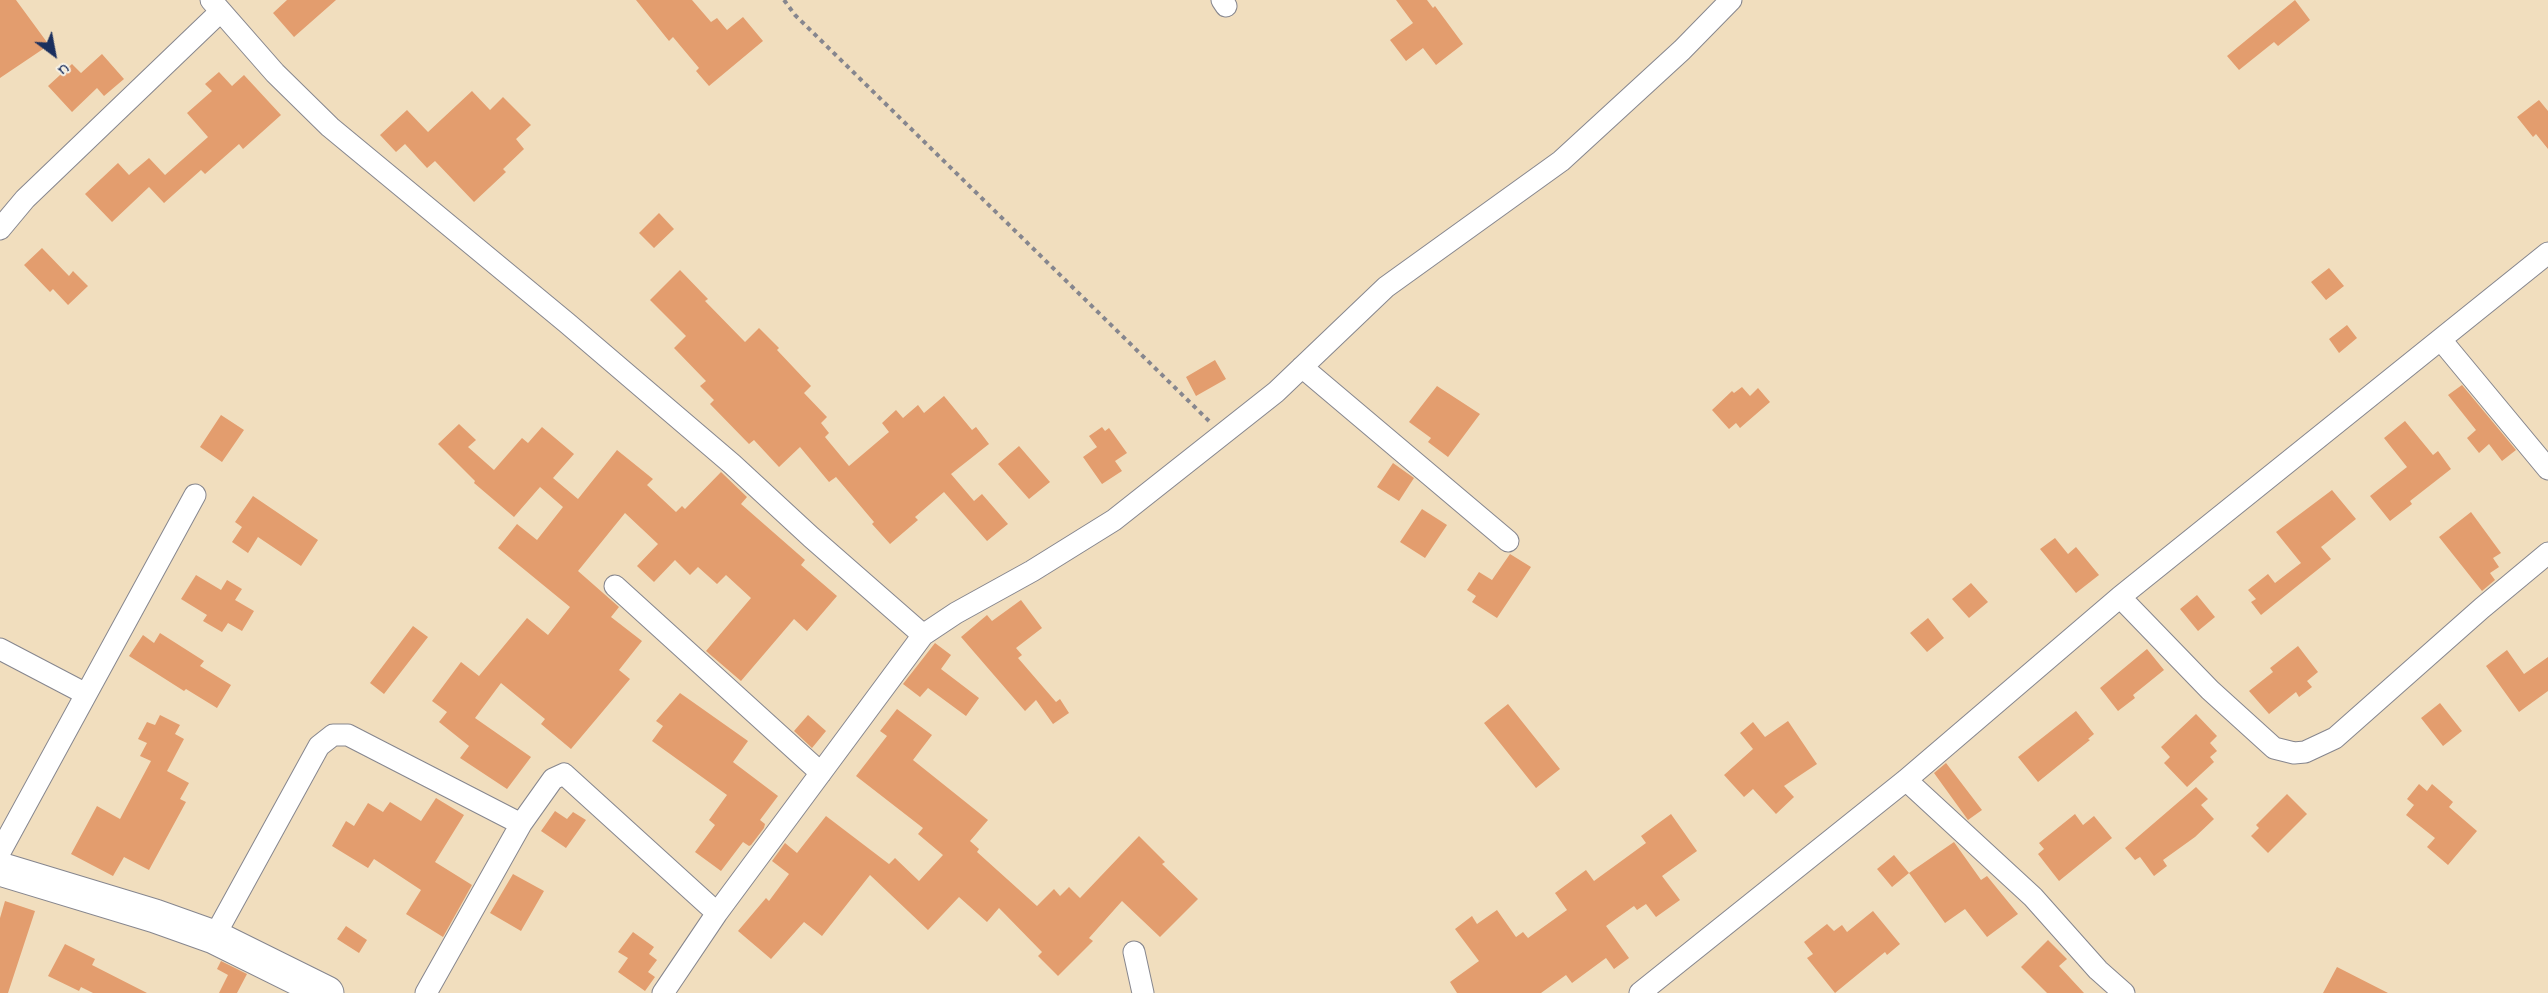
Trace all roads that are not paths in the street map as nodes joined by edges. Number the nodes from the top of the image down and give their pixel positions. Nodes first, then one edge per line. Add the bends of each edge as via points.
1 (1731, 0) edge
2 (215, 6) edge
3 (0, 229) edge
4 (2548, 253) edge
5 (2441, 340) junction
6 (1302, 367) junction
7 (2548, 469) edge
8 (195, 495) dead end
9 (1508, 541) dead end
10 (2548, 553) edge
11 (615, 586) dead end
12 (2120, 597) junction
13 (923, 635) junction
14 (0, 650) edge
15 (86, 694) junction
16 (821, 772) junction
17 (1906, 780) junction
18 (521, 824) junction
19 (0, 852) edge
20 (0, 869) edge
21 (717, 913) junction
22 (214, 938) junction
23 (1134, 952) dead end
24 (327, 993) edge
25 (426, 993) edge
26 (663, 993) edge
27 (1143, 993) edge
28 (1640, 993) edge
29 (2124, 993) edge

1 - 6 street via 1561,161 1386,287
2 - 3 street
2 - 13 street via 330,127 576,330
4 - 5 street
5 - 7 street
5 - 12 street
6 - 9 street
6 - 13 street via 1114,520
8 - 15 street
10 - 12 street via 2335,738 2305,752 2274,748 2210,690
11 - 16 street
12 - 17 street
13 - 16 street
14 - 15 street
15 - 19 street
16 - 21 street
17 - 28 street
17 - 29 street via 2033,897 2098,970
18 - 21 street via 553,779 564,774
18 - 22 street via 348,735 333,735 319,746
18 - 25 street
20 - 22 highway
21 - 26 street
22 - 24 highway
23 - 27 street

